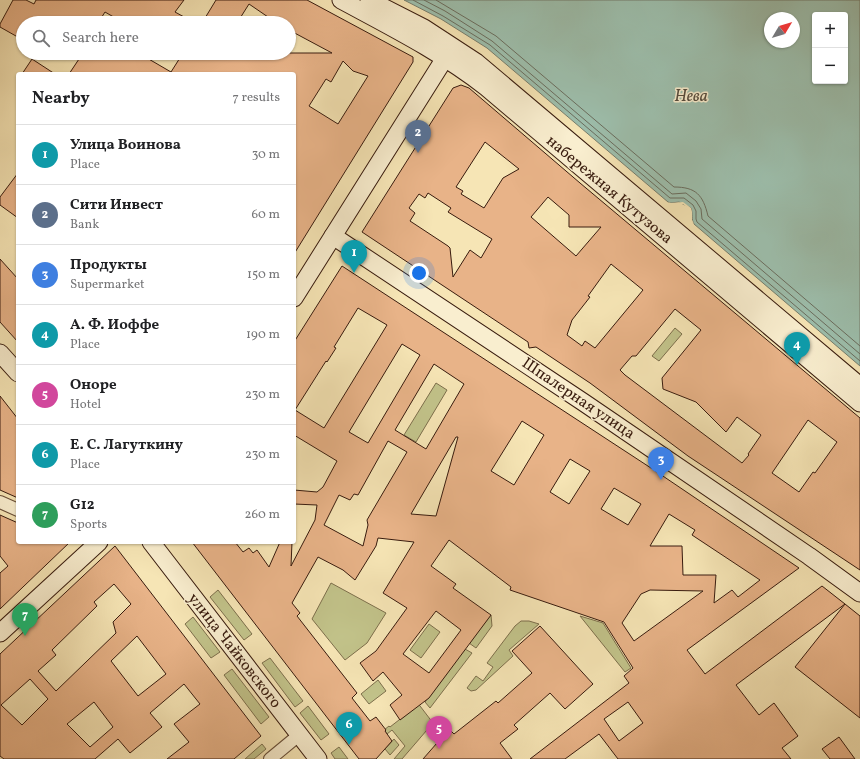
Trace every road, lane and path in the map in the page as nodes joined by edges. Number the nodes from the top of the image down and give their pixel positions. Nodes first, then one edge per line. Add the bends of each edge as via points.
1 (341, 0) edge
2 (370, 0) edge
3 (445, 58) junction
4 (333, 236) junction
5 (296, 295) edge
6 (0, 353) edge
7 (16, 371) edge
8 (860, 386) edge
9 (860, 403) edge
10 (0, 502) edge
11 (16, 509) edge
12 (93, 544) edge
13 (152, 544) edge
14 (860, 593) edge
15 (0, 633) edge
16 (299, 735) junction
17 (270, 759) edge
18 (318, 759) edge

1 - 3 street, набережная Кутузова
2 - 8 street, набережная Кутузова via 424,28 482,66
3 - 4 street
3 - 9 street, набережная Кутузова via 486,86
4 - 5 street
4 - 14 street, Шпалерная улица via 572,394
6 - 7 street
10 - 11 street
12 - 15 street
13 - 16 street, улица Чайковского
16 - 17 street
16 - 18 street, улица Чайковского

